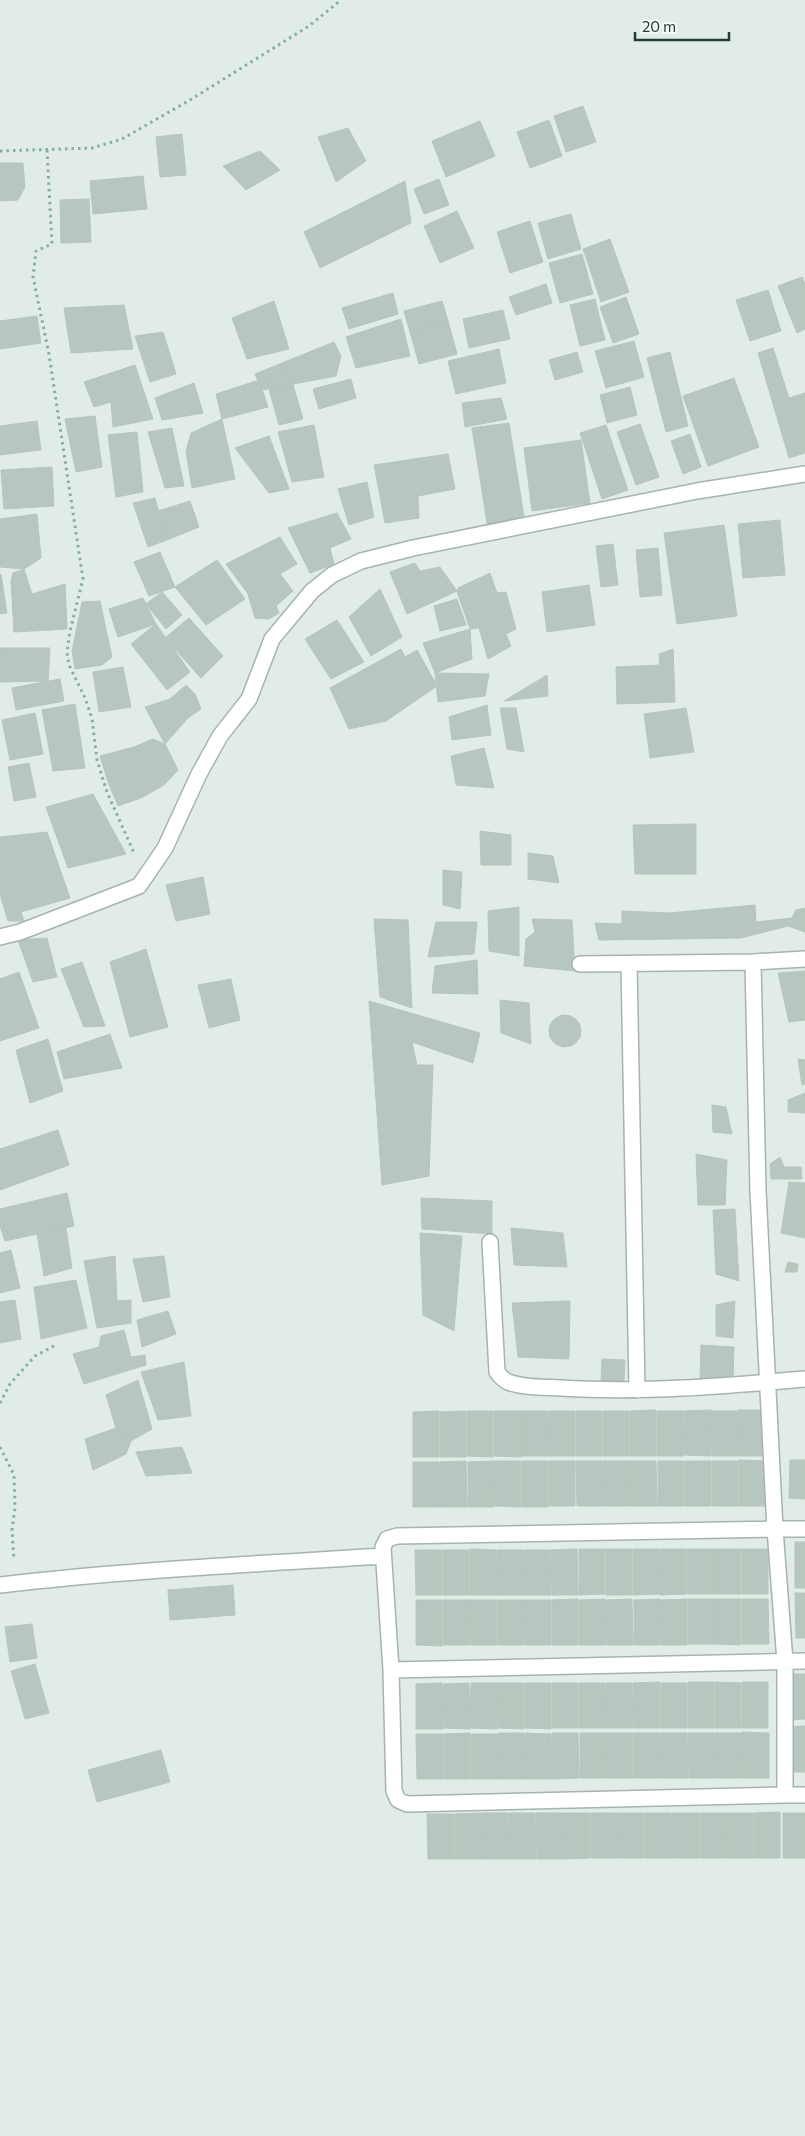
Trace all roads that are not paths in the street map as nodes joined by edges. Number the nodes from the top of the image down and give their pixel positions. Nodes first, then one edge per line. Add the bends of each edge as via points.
1 (805, 474) edge
2 (0, 937) edge
3 (805, 959) edge
4 (754, 962) junction
5 (580, 964) dead end
6 (629, 964) junction
7 (490, 1242) dead end
8 (805, 1379) edge
9 (767, 1382) junction
10 (637, 1390) junction
11 (775, 1529) junction
12 (805, 1529) edge
13 (384, 1556) junction
14 (0, 1585) edge
15 (805, 1661) edge
16 (785, 1662) junction
17 (392, 1670) junction
18 (785, 1795) junction
19 (805, 1795) edge

1 - 2 street via 697,491 413,548 361,561 332,576 312,592 272,640 249,699 220,736 165,848 138,886
3 - 4 street
4 - 6 street
4 - 9 street via 758,1191
5 - 6 street
6 - 10 street
7 - 10 street via 496,1360 501,1378 527,1386
8 - 9 street
9 - 10 street
9 - 11 street
11 - 12 street
11 - 13 street via 397,1536 387,1539 383,1547
11 - 16 street
13 - 14 street via 172,1569
13 - 17 street
15 - 16 street
16 - 17 street
16 - 18 street
17 - 18 street via 394,1792 398,1800 407,1804
18 - 19 street

